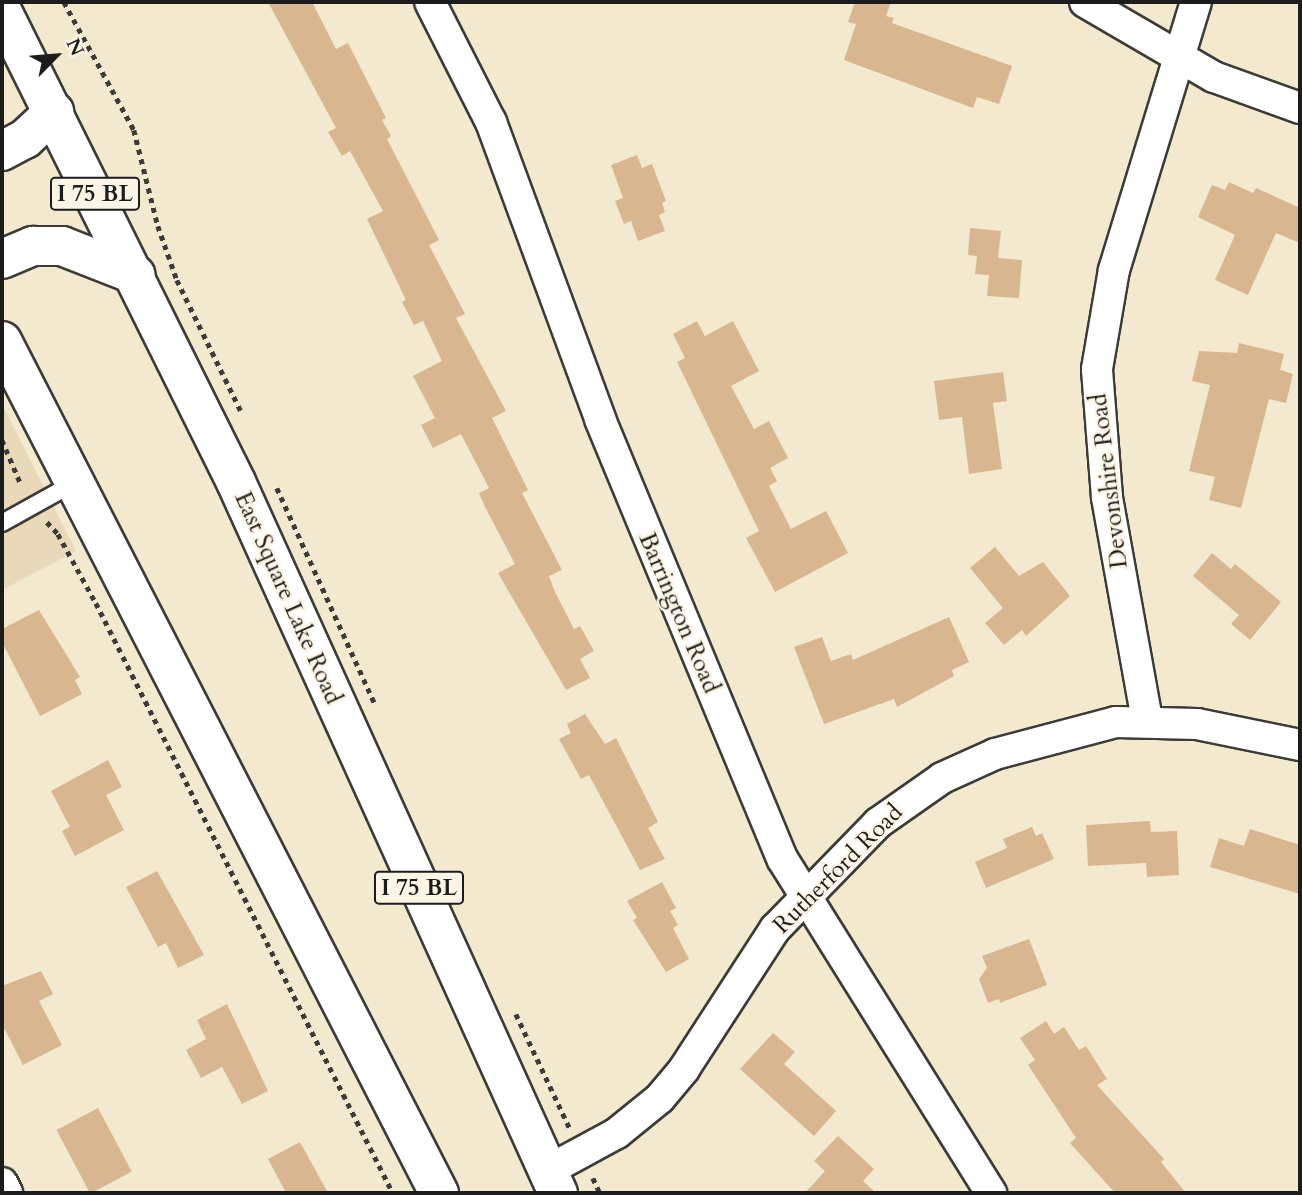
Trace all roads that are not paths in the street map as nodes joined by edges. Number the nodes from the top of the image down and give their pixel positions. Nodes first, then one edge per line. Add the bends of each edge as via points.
1 (430, 2) edge
2 (1085, 2) edge
3 (1196, 2) edge
4 (2, 11) edge
5 (1180, 57) junction
6 (1300, 108) edge
7 (54, 112) junction
8 (2, 151) edge
9 (2, 259) edge
10 (136, 275) junction
11 (2, 341) edge
12 (74, 483) junction
13 (2, 523) edge
14 (1147, 720) junction
15 (1300, 745) edge
16 (805, 897) junction
17 (2, 1182) edge
18 (546, 1186) edge
19 (7, 1193) edge
20 (439, 1193) edge
21 (991, 1193) edge

1 - 16 street, Barrington Road via 491,122 614,454 759,806
2 - 5 street
3 - 5 street, Devonshire Road
4 - 7 highway, East Square Lake Road / I 75 BL
5 - 6 street via 1237,88
5 - 14 street, Devonshire Road via 1114,270 1097,369 1107,497
7 - 8 highway via 25,139
7 - 10 highway, East Square Lake Road / I 75 BL
9 - 10 highway via 33,246 62,246
10 - 18 highway, East Square Lake Road / I 75 BL via 276,569
11 - 12 highway
12 - 13 lane
12 - 20 highway
14 - 15 street, Rutherford Road via 1196,724
14 - 16 street, Rutherford Road via 1086,728 959,768 902,803
16 - 18 street, Rutherford Road via 775,929 684,1069 660,1098
16 - 21 street, Barrington Road
17 - 19 street

